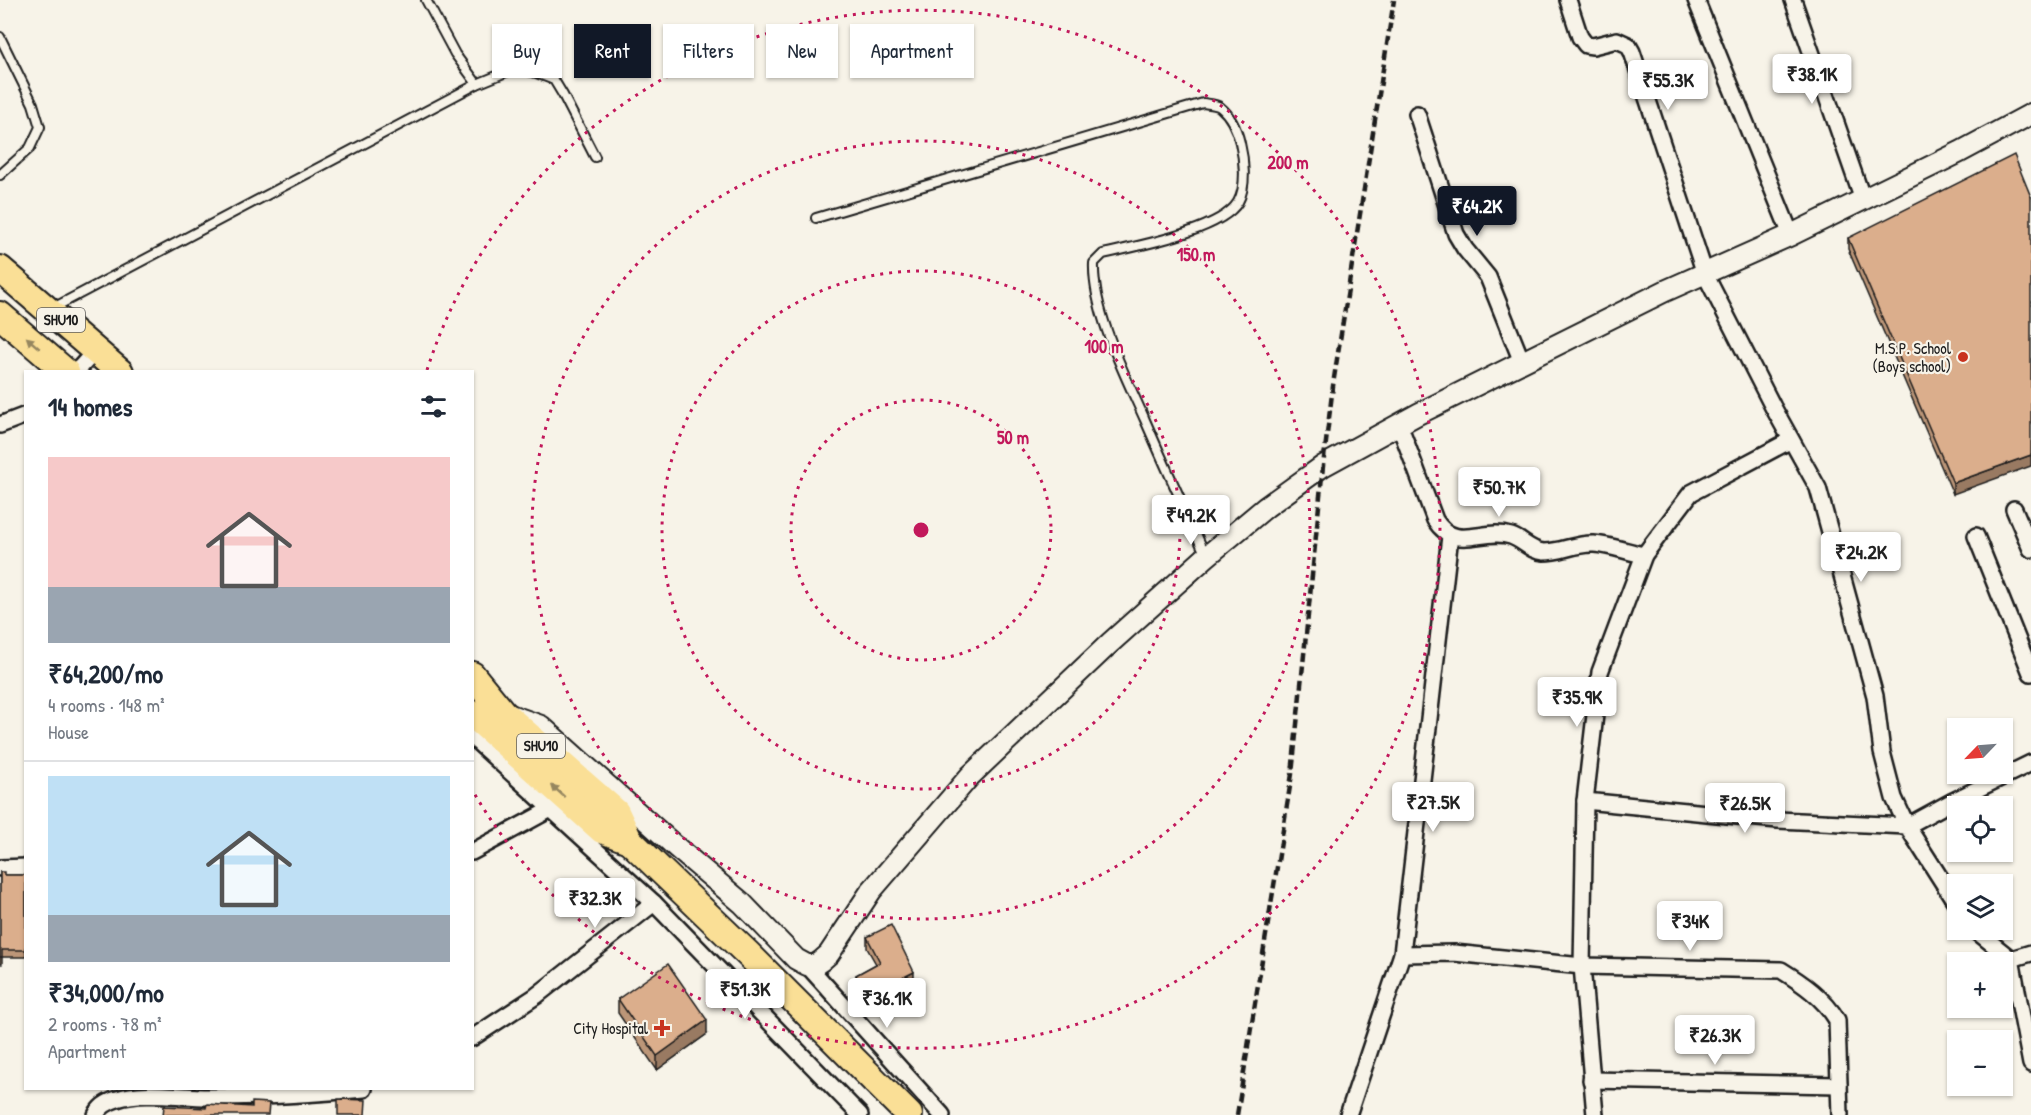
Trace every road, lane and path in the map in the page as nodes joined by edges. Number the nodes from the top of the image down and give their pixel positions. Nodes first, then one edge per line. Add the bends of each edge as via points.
1 (426, 0) edge
2 (1568, 0) edge
3 (1698, 0) edge
4 (1793, 0) edge
5 (0, 37) edge
6 (477, 84) junction
7 (1417, 114) dead end
8 (2031, 114) edge
9 (595, 157) dead end
10 (0, 175) edge
11 (1863, 200) junction
12 (816, 218) dead end
13 (1791, 235) junction
14 (0, 269) edge
15 (1705, 274) junction
16 (49, 310) junction
17 (0, 315) edge
18 (96, 350) junction
19 (1522, 362) junction
20 (64, 370) edge
21 (78, 370) edge
22 (118, 370) edge
23 (24, 416) edge
24 (1399, 424) junction
25 (0, 425) edge
26 (1791, 440) junction
27 (2014, 510) dead end
28 (1450, 536) junction
29 (1976, 536) dead end
30 (2031, 549) edge
31 (1644, 555) junction
32 (1206, 557) junction
33 (2031, 673) edge
34 (474, 677) edge
35 (503, 713) junction
36 (474, 716) edge
37 (474, 739) edge
38 (2031, 763) edge
39 (1585, 801) junction
40 (551, 809) junction
41 (1907, 826) junction
42 (629, 840) junction
43 (474, 851) edge
44 (24, 867) edge
45 (0, 868) edge
46 (1947, 889) edge
47 (654, 903) junction
48 (1988, 940) edge
49 (2003, 952) edge
50 (2031, 953) edge
51 (1402, 954) junction
52 (2013, 958) edge
53 (807, 965) junction
54 (1582, 966) junction
55 (2013, 969) edge
56 (474, 1037) edge
57 (2031, 1062) edge
58 (1591, 1080) junction
59 (1839, 1084) junction
60 (344, 1090) edge
61 (323, 1091) edge
62 (209, 1093) edge
63 (920, 1109) edge
64 (96, 1115) edge
65 (860, 1115) edge
66 (921, 1115) edge
67 (942, 1115) edge
68 (1348, 1115) edge
69 (1595, 1115) edge
70 (1840, 1115) edge

1 - 6 lane via 455,54
2 - 15 street via 1586,45 1617,40 1632,52
3 - 13 street
4 - 11 street
5 - 10 lane via 40,127 30,148
6 - 9 lane via 516,68 554,81
6 - 16 lane
7 - 19 street via 1456,234 1488,277
8 - 11 street
11 - 13 street
12 - 32 lane via 1203,103 1219,106 1236,127 1242,149 1244,175 1238,202 1219,220 1196,230 1103,254 1094,263 1100,310
13 - 15 street
14 - 16 main road, SHU10
15 - 19 street
15 - 26 street
16 - 18 main road, SHU10
20 -> 17 main road, SHU10
18 - 21 street
18 - 22 main road, SHU10
19 - 24 street
23 - 25 street
24 - 28 street via 1435,520
24 - 32 street via 1323,466
26 - 31 street via 1690,493
26 - 41 street via 1818,489 1875,696 1893,798
27 - 30 street
28 - 31 street via 1500,534 1544,552 1596,544
28 - 51 street
29 - 33 street
31 - 39 street via 1600,672
32 - 53 street via 970,776 871,891 829,954 815,965
34 - 35 main road, SHU10
35 - 42 main road, SHU10 via 616,812
35 - 53 street via 541,726
42 -> 36 main road, SHU10 via 602,830
37 - 40 street
38 - 41 street
39 - 41 street via 1778,820
39 - 54 street
40 - 43 street
40 - 47 street
41 - 46 street
42 - 63 main road, SHU10
44 - 45 street
47 - 56 street via 537,996
47 - 65 street
48 - 49 street
50 - 52 street
51 - 54 street via 1454,953
51 - 68 street
53 - 63 street
54 - 58 street
54 - 59 street via 1780,970 1830,1008 1837,1020
55 - 57 street
58 - 59 street
58 - 69 street
59 - 70 street
60 - 61 street
61 - 62 street
62 - 64 street via 118,1098 102,1106
63 - 66 street
63 - 67 street

